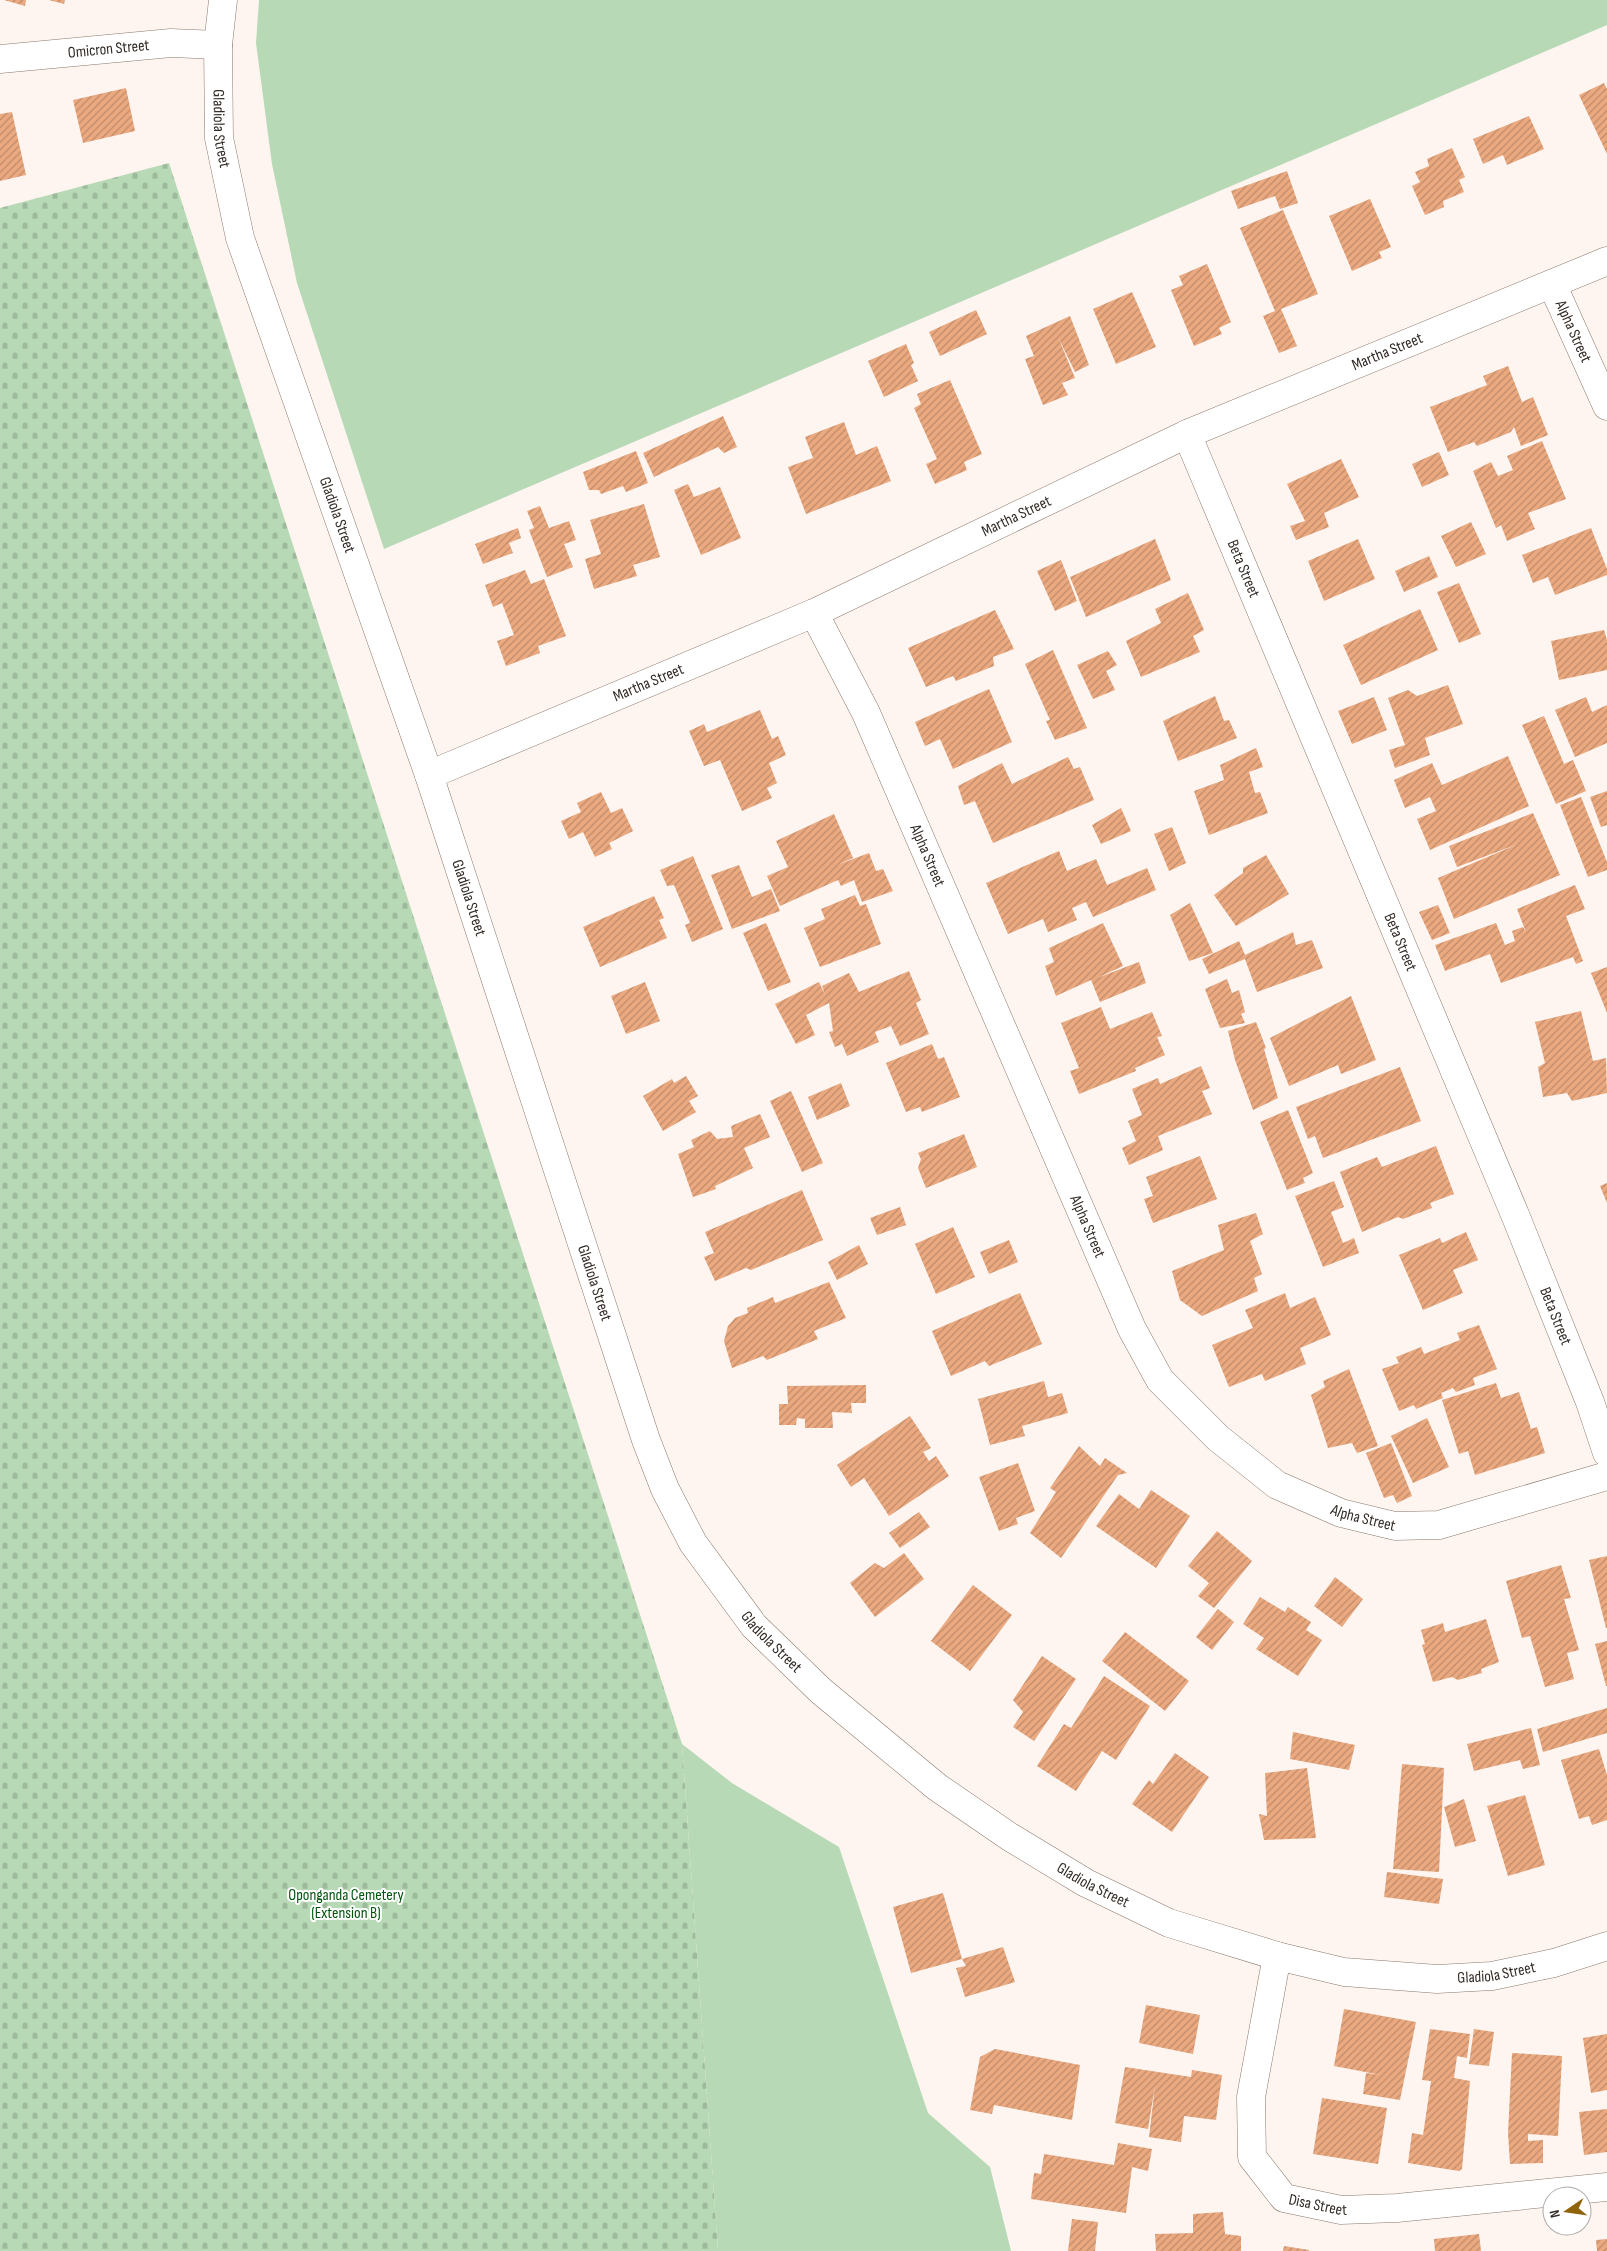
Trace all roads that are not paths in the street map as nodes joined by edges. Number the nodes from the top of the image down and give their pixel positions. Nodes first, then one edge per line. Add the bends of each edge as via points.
1 (223, 0) edge
2 (218, 45) junction
3 (0, 59) edge
4 (1607, 261) edge
5 (1552, 284) junction
6 (1607, 406) edge
7 (1187, 434) junction
8 (814, 613) junction
9 (429, 775) junction
10 (1607, 1453) edge
11 (1607, 1476) edge
12 (1607, 1946) edge
13 (1277, 1956) junction
14 (1607, 2187) edge

1 - 2 street, Gladiola Street
2 - 3 street, Omicron Street via 171,43
2 - 9 street, Gladiola Street via 219,138 240,238
4 - 5 street, Martha Street
5 - 6 street, Alpha Street
5 - 7 street, Martha Street
7 - 8 street, Martha Street
7 - 10 street, Beta Street via 1516,1217
8 - 9 street, Martha Street
8 - 11 street, Alpha Street via 866,713 1132,1329 1160,1380 1218,1438 1277,1485 1341,1512 1395,1526 1439,1525
9 - 13 street, Gladiola Street via 646,1440 665,1489 692,1543 720,1583 754,1626 821,1691 937,1788 1010,1837 1086,1883 1169,1923
12 - 13 street, Gladiola Street via 1554,1963 1492,1976 1437,1979 1344,1972
13 - 14 street, Disa Street via 1251,2098 1252,2157 1284,2198 1350,2210

